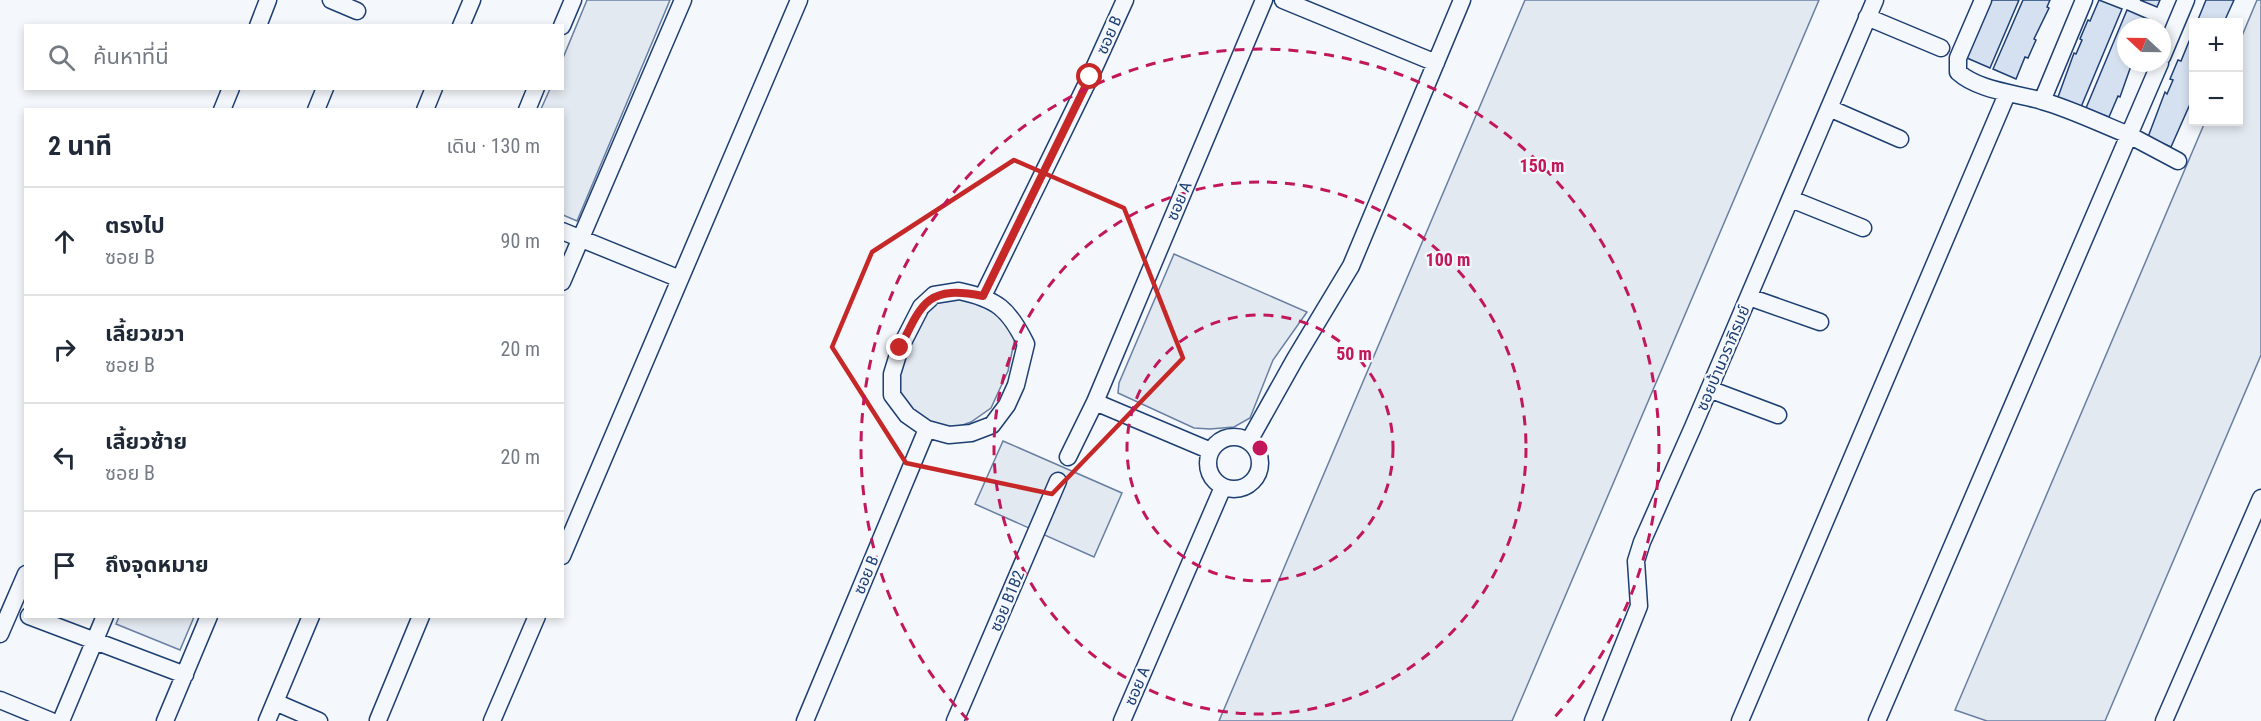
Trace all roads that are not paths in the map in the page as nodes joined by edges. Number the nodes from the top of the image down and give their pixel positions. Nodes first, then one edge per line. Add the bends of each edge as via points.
1 (268, 0) edge
2 (331, 0) edge
3 (471, 0) edge
4 (573, 0) edge
5 (683, 0) edge
6 (799, 0) edge
7 (1125, 0) edge
8 (1264, 0) edge
9 (1282, 0) edge
10 (1462, 0) edge
11 (1875, 0) edge
12 (1983, 0) edge
13 (2084, 0) edge
14 (2186, 0) edge
15 (357, 12) edge
16 (1867, 18) junction
17 (259, 24) edge
18 (462, 24) edge
19 (563, 24) edge
20 (2171, 36) edge
21 (1941, 48) dead end
22 (1436, 63) junction
23 (2156, 72) edge
24 (230, 90) edge
25 (324, 90) edge
26 (433, 90) edge
27 (535, 90) edge
28 (2007, 94) junction
29 (2042, 101) junction
30 (223, 108) edge
31 (317, 108) edge
32 (426, 108) edge
33 (528, 108) edge
34 (1829, 108) junction
35 (2129, 135) junction
36 (1900, 139) dead end
37 (2178, 160) dead end
38 (1791, 199) junction
39 (1863, 228) dead end
40 (564, 232) edge
41 (581, 238) junction
42 (564, 277) edge
43 (680, 279) junction
44 (983, 296) junction
45 (1749, 297) junction
46 (1820, 322) dead end
47 (1709, 389) junction
48 (1095, 402) junction
49 (1778, 415) dead end
50 (927, 429) junction
51 (1249, 441) junction
52 (1212, 451) junction
53 (1068, 457) dead end
54 (1058, 481) dead end
55 (1223, 487) junction
56 (2261, 498) edge
57 (564, 551) edge
58 (24, 579) edge
59 (33, 618) edge
60 (104, 618) edge
61 (208, 618) edge
62 (310, 618) edge
63 (420, 618) edge
64 (536, 618) edge
65 (0, 634) edge
66 (95, 641) junction
67 (185, 675) junction
68 (0, 700) edge
69 (275, 702) junction
70 (51, 721) edge
71 (61, 721) edge
72 (165, 721) edge
73 (267, 721) edge
74 (318, 721) edge
75 (374, 721) edge
76 (492, 721) edge
77 (804, 721) edge
78 (955, 721) edge
79 (1122, 721) edge
80 (1593, 721) edge
81 (1740, 721) edge
82 (1877, 721) edge
83 (2164, 721) edge

1 - 17 street
2 - 15 street
3 - 18 street
4 - 19 street
5 - 41 street
6 - 43 street
7 - 44 street, ซอย B
8 - 48 street, ซอย A
9 - 22 street
10 - 22 street
11 - 16 street, ซอยบ้านวราภิรมย์
12 - 28 street via 1958,58 1958,72
13 - 29 street
14 - 20 street
16 - 21 street
16 - 34 street, ซอยบ้านวราภิรมย์
22 - 51 street via 1351,267
23 - 35 street
24 - 30 street
25 - 31 street
26 - 32 street
27 - 33 street
28 - 29 street
28 - 81 street
29 - 35 street
34 - 36 street
34 - 38 street, ซอยบ้านวราภิรมย์
35 - 37 street
35 - 82 street
38 - 39 street
38 - 45 street, ซอยบ้านวราภิรมย์
40 - 41 street
41 - 42 street
41 - 43 street
43 - 57 street
44 - 50 street via 959,291 934,295 921,307 900,348 892,374 892,395 906,415
44 - 50 street via 1002,308 1017,325 1026,344 1016,385 992,425 971,433 948,435
45 - 46 street
45 - 47 street, ซอยบ้านวราภิรมย์
47 - 49 street
47 - 80 street, ซอยบ้านวราภิรมย์ via 1642,542 1636,561 1639,606
48 - 52 street
48 - 53 street, ซอย A
50 - 77 street, ซอย B
51 - 52 street via 1232,437
51 - 55 street via 1259,455 1259,472 1240,488
52 - 55 street via 1209,467
54 - 78 street, ซอย B1B2
55 - 79 street, ซอย A
56 - 83 street
58 - 65 street
59 - 66 street
60 - 66 street
61 - 67 street
62 - 69 street
63 - 75 street
64 - 76 street
66 - 67 street
66 - 71 street
67 - 72 street
68 - 70 street
69 - 73 street
69 - 74 street

